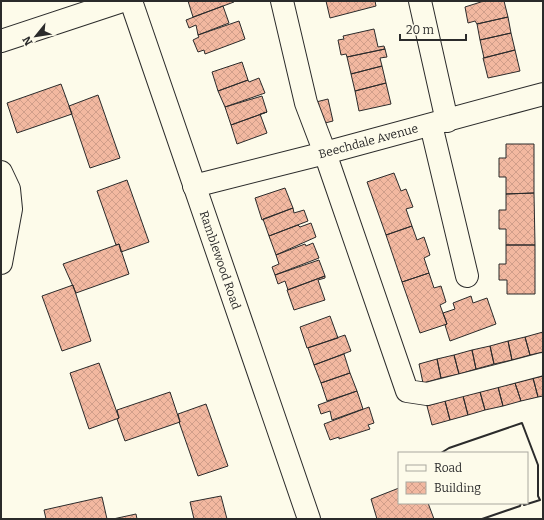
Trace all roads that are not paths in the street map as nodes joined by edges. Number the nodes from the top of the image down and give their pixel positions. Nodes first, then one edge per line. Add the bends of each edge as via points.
1 (122, 1) edge
2 (131, 1) edge
3 (282, 1) edge
4 (420, 1) edge
5 (1, 41) edge
6 (543, 94) edge
7 (439, 123) junction
8 (325, 153) junction
9 (1, 172) edge
10 (194, 186) junction
11 (1, 263) edge
12 (467, 276) dead end
13 (543, 364) edge
14 (309, 519) edge

1 - 5 street
2 - 10 street, Ramblewood Road
3 - 8 street via 306,103
4 - 7 street
6 - 7 street, Beechdale Avenue
7 - 8 street, Beechdale Avenue
7 - 12 street
8 - 10 street, Beechdale Avenue
8 - 13 street via 407,391 427,394
9 - 11 street via 9,189 11,209
10 - 14 street, Ramblewood Road

